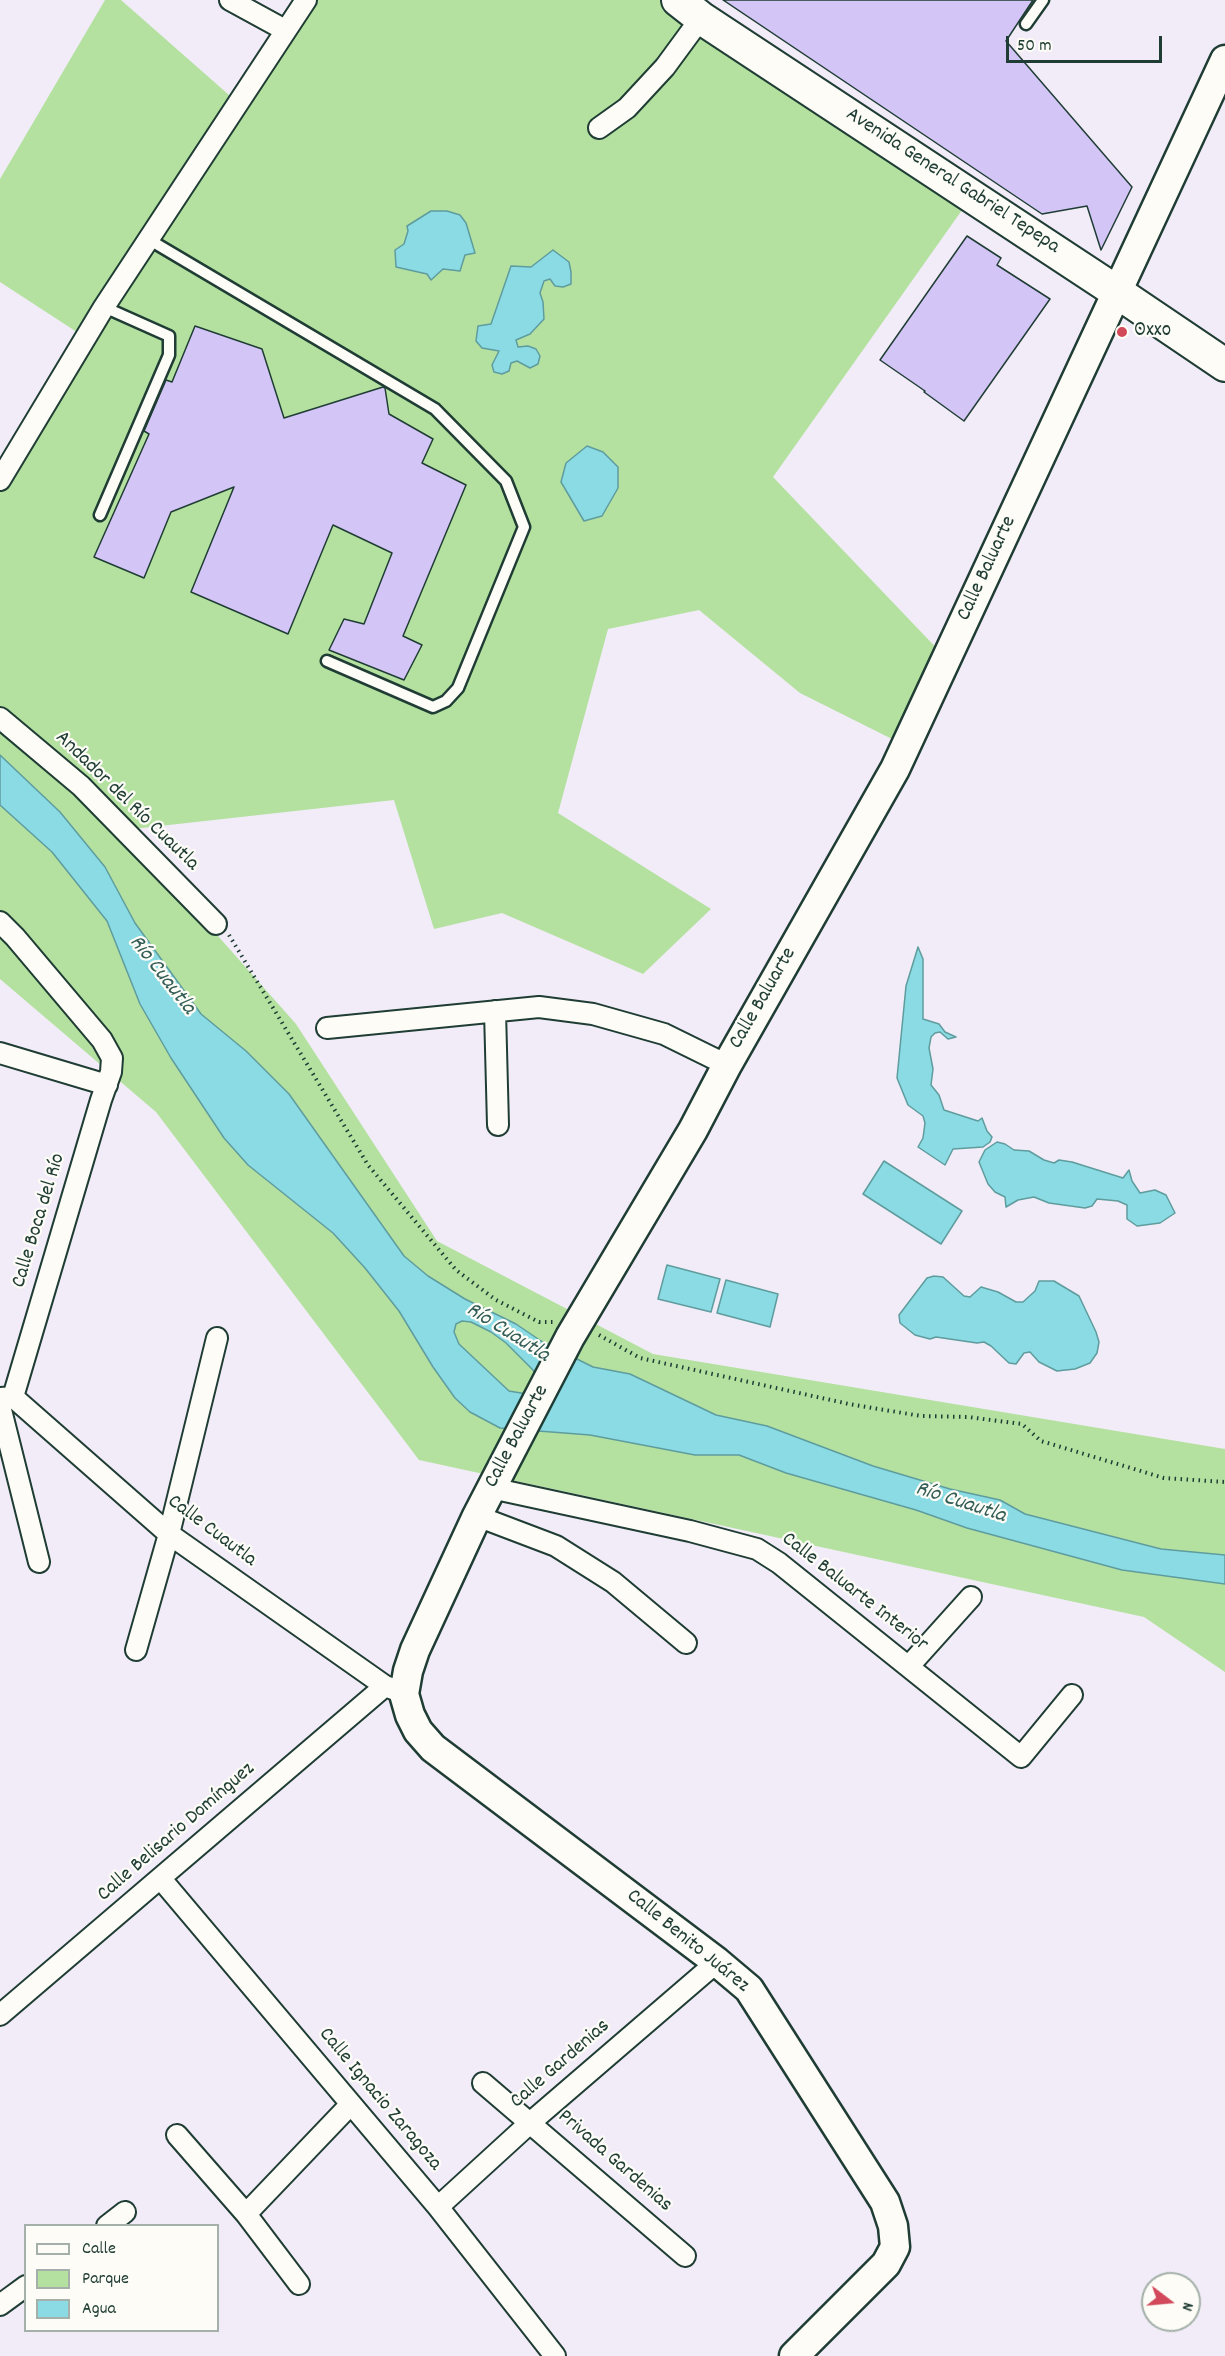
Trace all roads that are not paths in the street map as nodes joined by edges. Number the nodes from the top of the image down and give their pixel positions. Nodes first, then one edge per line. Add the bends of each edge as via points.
1 (230, 0) edge
2 (306, 0) edge
3 (1043, 0) edge
4 (686, 5) edge
5 (1026, 24) dead end
6 (285, 30) junction
7 (1225, 60) edge
8 (599, 128) dead end
9 (148, 239) junction
10 (1118, 292) junction
11 (104, 307) junction
12 (1225, 365) edge
13 (0, 480) edge
14 (100, 515) dead end
15 (327, 662) dead end
16 (0, 718) edge
17 (0, 922) edge
18 (216, 924) road end
19 (495, 1011) junction
20 (327, 1028) dead end
21 (0, 1053) edge
22 (727, 1065) junction
23 (107, 1084) junction
24 (498, 1125) dead end
25 (217, 1338) dead end
26 (4, 1400) edge
27 (491, 1488) junction
28 (477, 1516) junction
29 (169, 1534) junction
30 (39, 1562) dead end
31 (971, 1597) dead end
32 (686, 1643) dead end
33 (136, 1650) dead end
34 (909, 1666) junction
35 (395, 1690) junction
36 (1072, 1695) dead end
37 (161, 1879) junction
38 (717, 1962) junction
39 (0, 2016) edge
40 (483, 2083) dead end
41 (351, 2104) junction
42 (531, 2122) junction
43 (177, 2135) dead end
44 (438, 2207) junction
45 (124, 2212) dead end
46 (246, 2214) junction
47 (109, 2224) edge
48 (685, 2256) dead end
49 (300, 2284) dead end
50 (24, 2287) edge
51 (0, 2305) edge
52 (555, 2356) edge
53 (794, 2356) edge

1 - 6 street
2 - 6 street
3 - 5 lane
4 - 8 street via 665,67 627,108
4 - 10 main road, Avenida General Gabriel Tepepa
6 - 9 street
7 - 10 street, Calle Baluarte
9 - 11 street
9 - 15 lane via 435,409 506,482 524,527 458,688 446,701 433,707
10 - 12 main road, Avenida General Gabriel Tepepa
10 - 22 street, Calle Baluarte via 895,769
11 - 13 street
11 - 14 lane via 169,336 169,355
16 - 18 street, Andador del Río Cuautla via 81,786
17 - 23 street, Calle Boca del Río via 102,1040 112,1058
19 - 20 street, Calle Baluarte
19 - 22 street, Calle Baluarte via 539,1007 593,1014 664,1034
19 - 24 street
21 - 23 street
22 - 27 street, Calle Baluarte via 693,1130 574,1330
23 - 26 street, Calle Boca del Río
25 - 29 street
26 - 29 street, Calle Cuautla
26 - 30 street
27 - 28 street, Calle Baluarte
27 - 34 street, Calle Baluarte Interior via 757,1549
28 - 32 street via 556,1546 613,1582
28 - 35 street, Calle Baluarte via 408,1671
29 - 33 street
29 - 35 street, Calle Cuautla
31 - 34 street
34 - 36 street, Calle Baluarte Interior via 1022,1757
35 - 37 street, Calle Belisario Domínguez
35 - 38 street, Calle Benito Juárez via 418,1731 434,1748
37 - 39 street, Calle Belisario Domínguez
37 - 41 street, Calle Ignacio Zaragoza
38 - 42 street, Calle Gardenias
38 - 53 street, Calle Benito Juárez via 749,1989 885,2202 893,2226 895,2247 886,2264
40 - 42 street, Privada Gardenias
41 - 44 street, Calle Ignacio Zaragoza
41 - 46 street
42 - 44 street, Calle Gardenias
42 - 48 street, Privada Gardenias
43 - 46 street
44 - 52 street, Calle Ignacio Zaragoza
45 - 47 street
46 - 49 street
50 - 51 street

